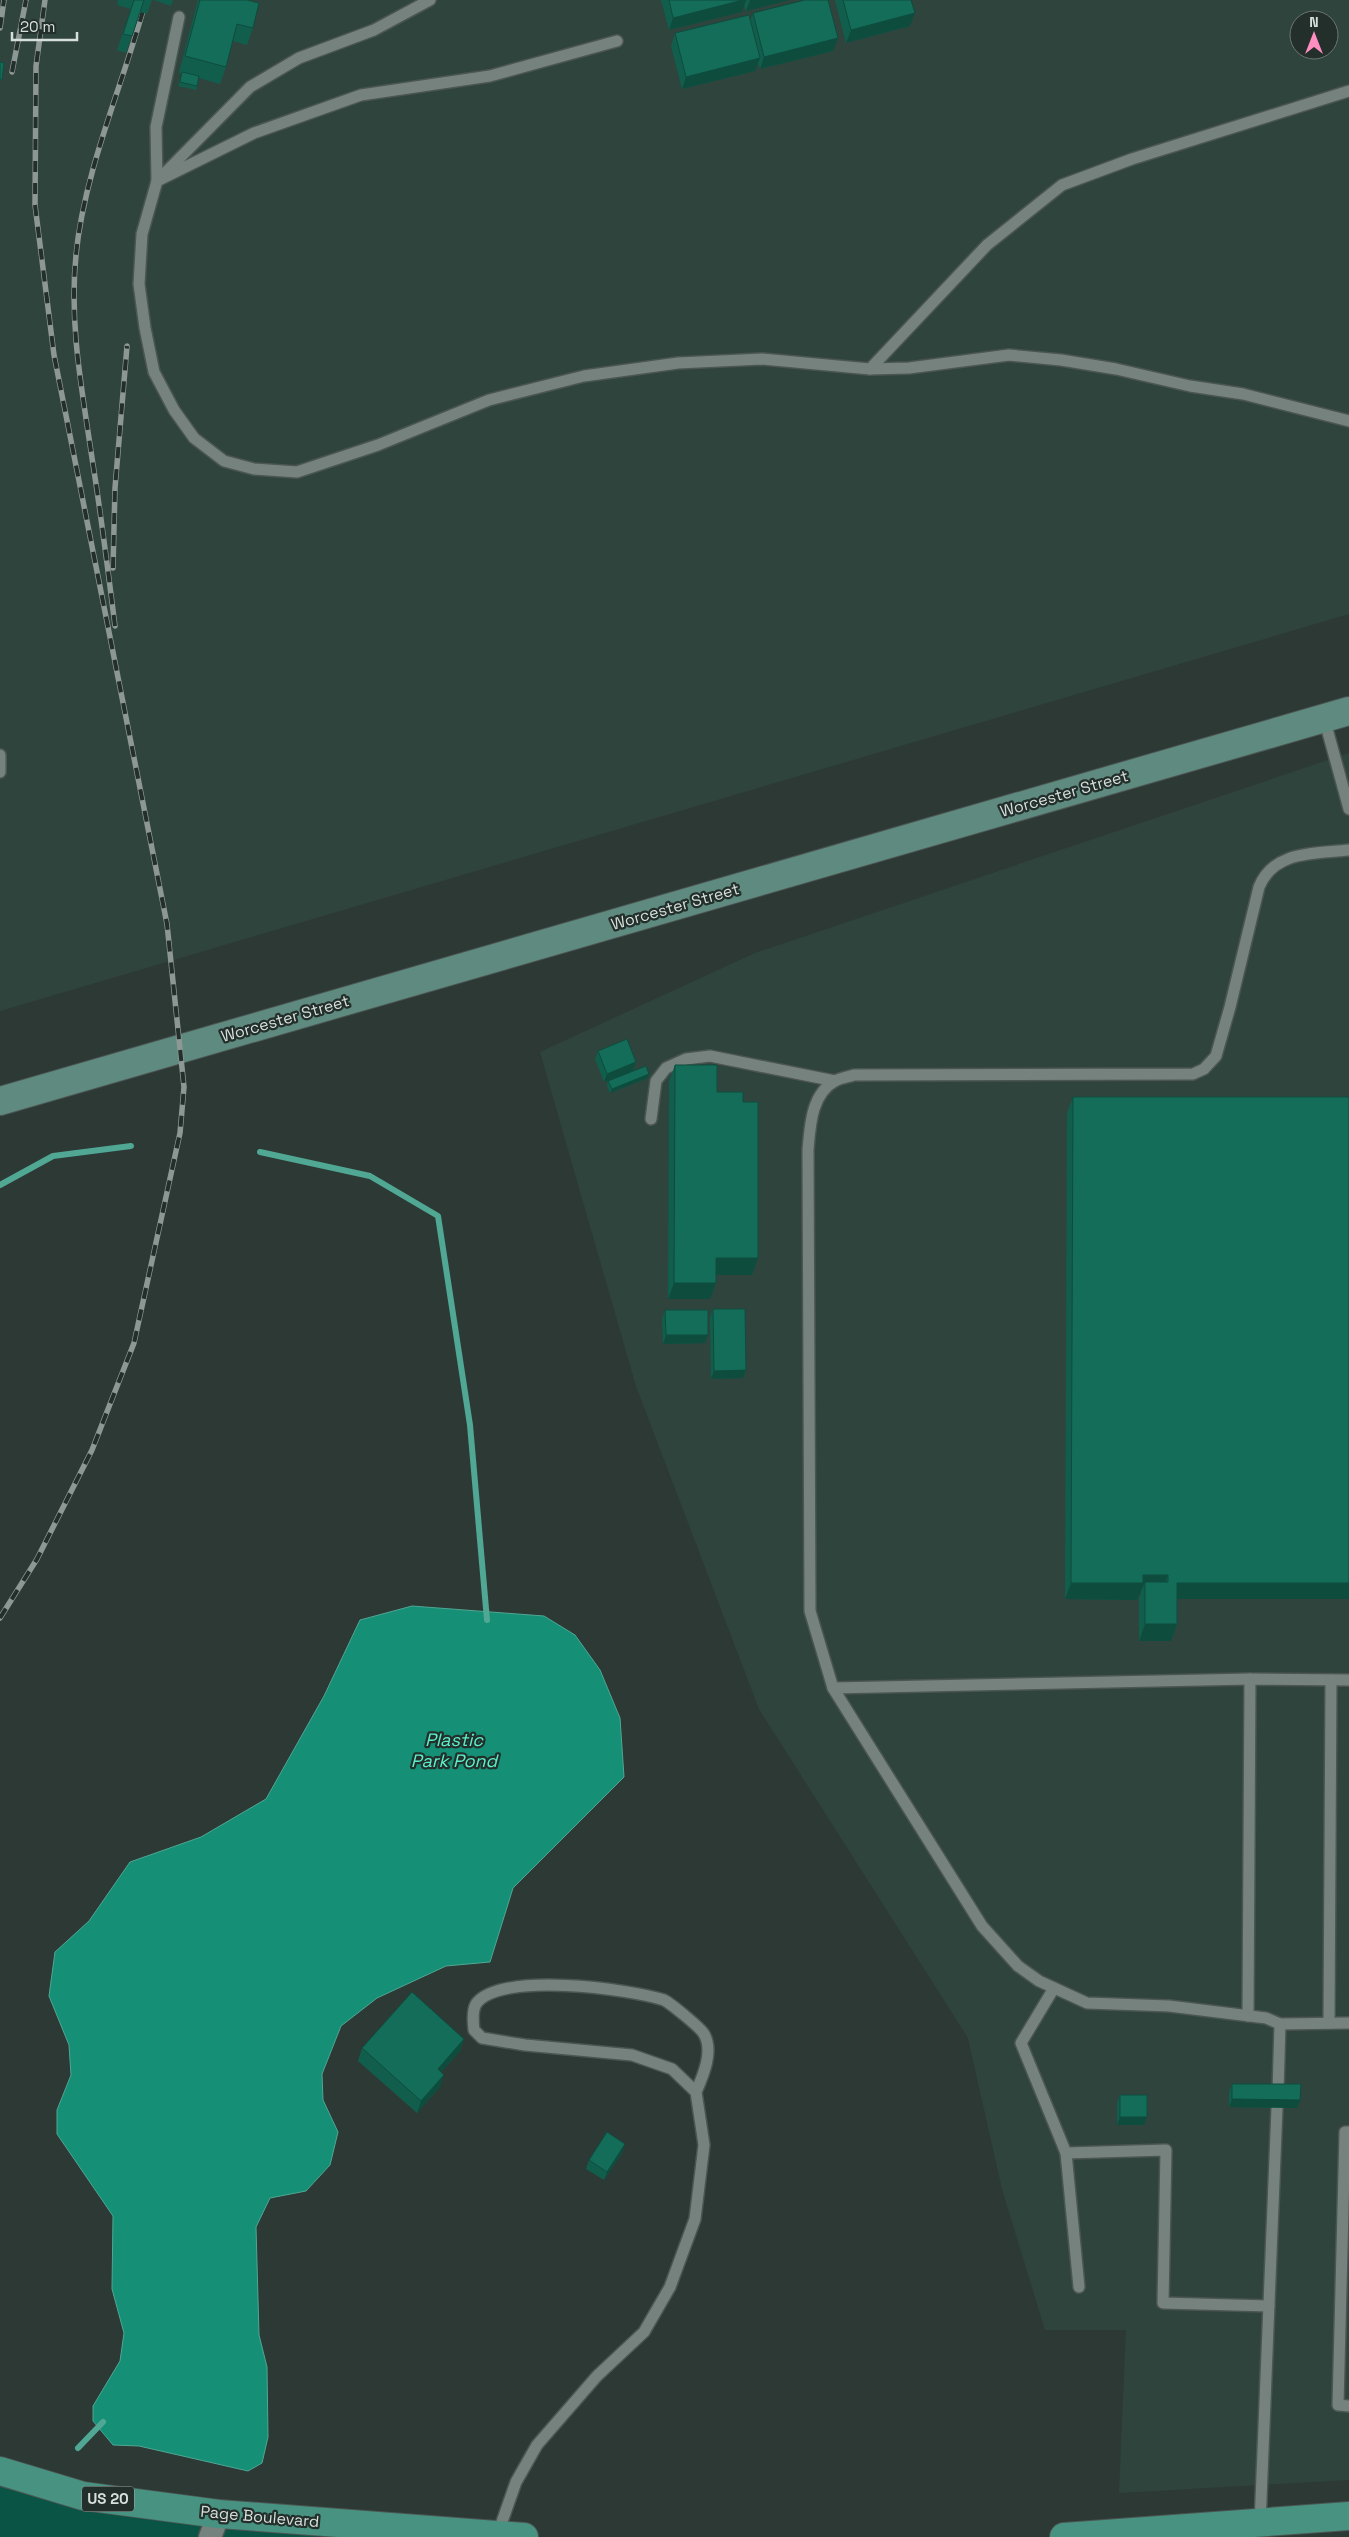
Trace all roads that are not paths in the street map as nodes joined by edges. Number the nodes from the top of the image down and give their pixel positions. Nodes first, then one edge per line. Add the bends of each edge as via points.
1 (430, 0) edge
2 (179, 17) dead end
3 (617, 41) dead end
4 (1349, 91) edge
5 (157, 181) junction
6 (870, 369) junction
7 (1349, 421) edge
8 (1336, 715) edge
9 (0, 755) edge
10 (0, 772) edge
11 (1349, 809) edge
12 (1349, 850) edge
13 (834, 1081) junction
14 (0, 1101) edge
15 (651, 1120) dead end
16 (1250, 1679) junction
17 (1331, 1680) junction
18 (1349, 1680) edge
19 (833, 1688) junction
20 (1054, 1988) junction
21 (1248, 2016) junction
22 (1329, 2023) junction
23 (1349, 2023) edge
24 (1280, 2024) junction
25 (696, 2092) junction
26 (1278, 2092) edge
27 (1277, 2108) edge
28 (1349, 2132) edge
29 (1066, 2153) junction
30 (1079, 2288) dead end
31 (1269, 2306) junction
32 (1349, 2406) edge
33 (0, 2471) edge
34 (1349, 2516) edge
35 (214, 2526) edge
36 (1250, 2528) edge
37 (506, 2536) edge
38 (1064, 2537) edge

1 - 5 lane via 374,30 299,58 250,87
2 - 5 lane via 156,127
3 - 5 lane via 490,76 361,94 254,133
4 - 6 lane via 1132,159 1062,185 987,245
5 - 6 lane via 142,234 139,284 154,372 174,410 194,438 224,461 254,469 297,472 378,445 489,400 584,376 678,363 762,359
6 - 7 lane via 909,368 1009,355 1061,360 1243,394
8 - 11 lane
8 - 14 main road, Worcester Street
9 - 10 lane
12 - 13 lane via 1288,857 1263,876 1216,1056 1204,1069 1192,1074 854,1075
13 - 15 lane via 710,1056 686,1059 666,1068 656,1081
13 - 19 lane via 817,1103 811,1119 808,1150 810,1611
16 - 17 lane
16 - 19 lane
16 - 21 lane
17 - 18 lane
17 - 22 lane
19 - 20 lane via 982,1926 1018,1966 1039,1982
20 - 21 lane via 1087,2003 1169,2006
20 - 29 lane via 1021,2043
21 - 24 lane
22 - 23 lane
22 - 24 lane
24 - 26 lane
25 - 25 lane via 672,2069 632,2055 482,2038 474,2030 472,2019 476,2004 493,1991 525,1985 615,1989 666,2001 704,2033 708,2050
25 - 37 lane via 704,2146 694,2219 670,2287 644,2332 597,2376 537,2445 516,2482
27 - 31 lane
28 - 32 lane via 1345,2132 1338,2405
29 - 30 lane
29 - 31 lane via 1166,2150 1163,2303
31 - 36 lane
33 - 35 main road, Page Boulevard / US 20 via 83,2496
34 - 36 main road
35 - 37 main road, Page Boulevard / US 20
36 - 38 main road

